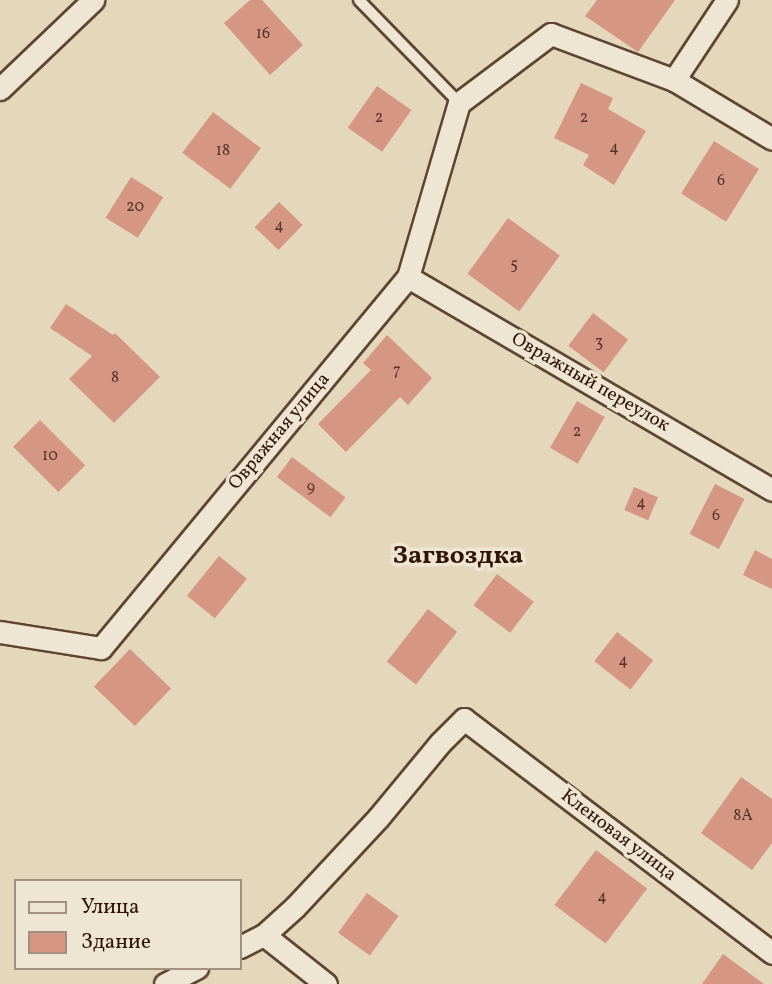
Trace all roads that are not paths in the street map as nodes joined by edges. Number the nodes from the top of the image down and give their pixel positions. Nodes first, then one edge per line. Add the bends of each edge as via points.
1 (93, 0) edge
2 (359, 0) edge
3 (727, 0) edge
4 (674, 80) junction
5 (0, 89) edge
6 (459, 103) junction
7 (772, 139) edge
8 (408, 277) junction
9 (772, 490) edge
10 (0, 632) edge
11 (264, 935) junction
12 (242, 946) edge
13 (772, 953) edge
14 (193, 970) edge
15 (165, 984) edge
16 (326, 984) edge

1 - 5 street
2 - 6 lane
3 - 4 street
4 - 6 street via 551,34
4 - 7 street
6 - 8 street, Овражная улица
8 - 9 street, Овражный переулок
8 - 10 street, Овражная улица via 101,648
11 - 12 street
11 - 13 street, Кленовая улица via 378,818 464,719
11 - 16 street
14 - 15 street

